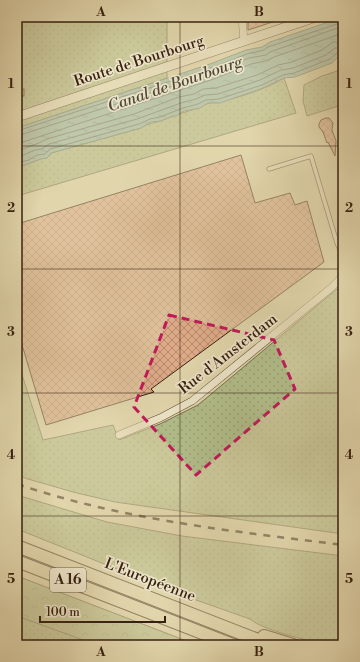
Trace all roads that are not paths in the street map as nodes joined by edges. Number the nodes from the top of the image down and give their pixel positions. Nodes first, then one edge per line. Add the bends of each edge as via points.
1 (242, 17) edge
2 (316, 17) edge
3 (244, 41) junction
4 (17, 117) edge
5 (269, 169) dead end
6 (343, 257) edge
7 (343, 276) edge
8 (119, 435) dead end
9 (17, 546) edge
10 (42, 556) junction
11 (17, 561) edge
12 (118, 600) junction
13 (220, 645) edge
14 (233, 645) edge
15 (271, 645) edge
16 (294, 645) edge

1 - 3 street
2 - 3 main road, Route de Bourbourg
3 - 4 main road, Route de Bourbourg
5 - 6 lane via 311,156
7 - 8 street, Rue d'Amsterdam via 192,401
9 - 10 highway, L'Européenne / A 16
10 - 15 highway, L'Européenne / A 16
10 - 16 highway
11 - 12 highway, L'Européenne / A 16
12 - 13 highway
12 - 14 highway, L'Européenne / A 16

